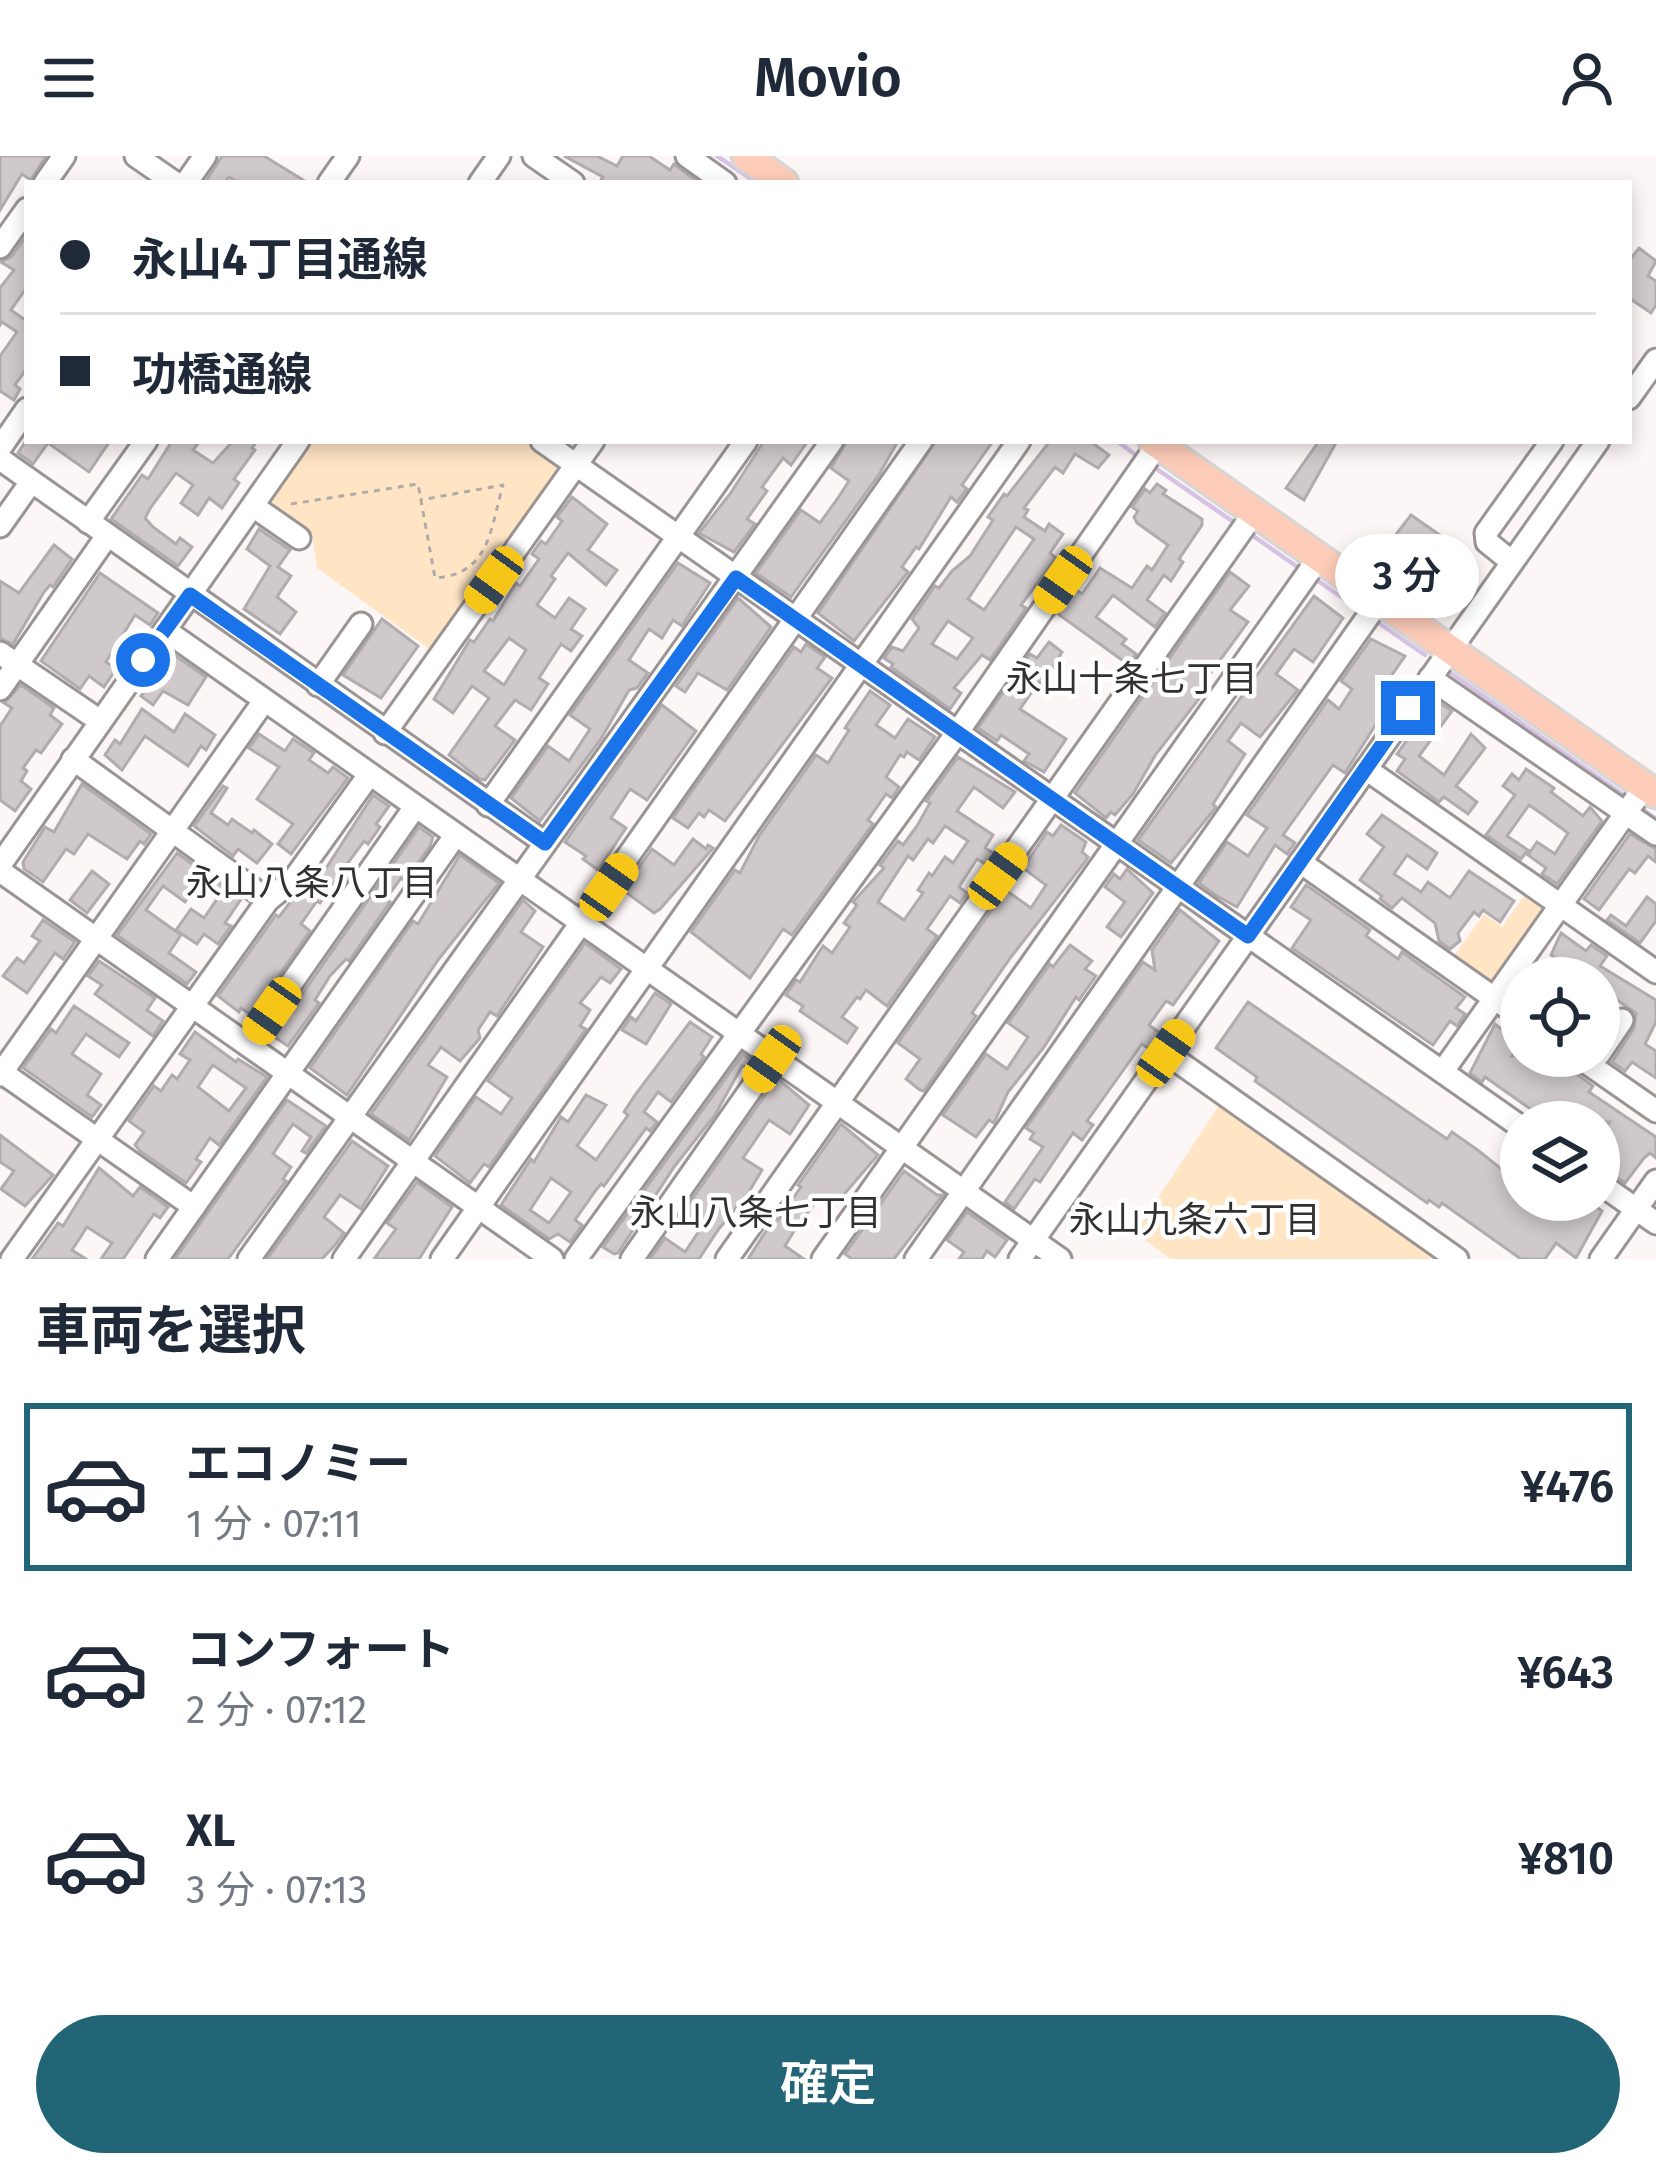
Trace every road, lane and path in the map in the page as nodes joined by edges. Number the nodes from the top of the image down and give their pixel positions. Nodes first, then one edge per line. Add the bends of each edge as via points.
1 (136, 156) edge
2 (534, 156) edge
3 (687, 156) edge
4 (746, 156) edge
5 (171, 180) edge
6 (569, 180) edge
7 (721, 180) edge
8 (777, 180) edge
9 (24, 212) edge
10 (0, 247) edge
11 (1656, 360) edge
12 (1632, 394) edge
13 (24, 414) edge
14 (144, 444) edge
15 (296, 444) edge
16 (546, 444) edge
17 (591, 444) edge
18 (744, 444) edge
19 (830, 444) edge
20 (919, 444) edge
21 (1017, 444) edge
22 (1550, 444) edge
23 (1596, 444) edge
24 (0, 448) edge
25 (1151, 451) edge
26 (0, 459) edge
27 (577, 465) junction
28 (31, 482) junction
29 (420, 500) junction
30 (291, 503) dead end
31 (253, 506) junction
32 (88, 522) junction
33 (1245, 524) junction
34 (0, 526) edge
35 (107, 536) junction
36 (299, 538) dead end
37 (677, 538) junction
38 (1512, 562) junction
39 (1311, 568) junction
40 (736, 578) junction
41 (190, 595) junction
42 (1373, 610) junction
43 (796, 621) junction
44 (361, 624) dead end
45 (165, 630) junction
46 (1449, 651) junction
47 (8, 659) edge
48 (861, 667) junction
49 (1430, 678) junction
50 (318, 685) junction
51 (0, 688) edge
52 (264, 701) junction
53 (100, 721) junction
54 (385, 733) junction
55 (957, 733) junction
56 (73, 759) junction
57 (1366, 770) junction
58 (369, 775) junction
59 (1638, 799) edge
60 (1052, 800) junction
61 (488, 805) junction
62 (415, 807) junction
63 (171, 830) junction
64 (1656, 834) edge
65 (455, 836) junction
66 (545, 843) junction
67 (1116, 846) junction
68 (1300, 862) junction
69 (0, 868) edge
70 (519, 881) junction
71 (1178, 887) junction
72 (268, 900) junction
73 (1560, 904) junction
74 (582, 926) junction
75 (95, 936) junction
76 (1248, 936) junction
77 (646, 970) junction
78 (1656, 972) edge
79 (1494, 998) junction
80 (1500, 1002) edge
81 (192, 1006) junction
82 (1622, 1020) dead end
83 (1620, 1022) edge
84 (738, 1034) junction
85 (248, 1045) junction
86 (1166, 1053) junction
87 (772, 1059) junction
88 (1443, 1071) junction
89 (1, 1073) edge
90 (289, 1074) junction
91 (1614, 1077) edge
92 (837, 1103) junction
93 (1500, 1112) edge
94 (1656, 1112) edge
95 (350, 1117) junction
96 (99, 1140) junction
97 (902, 1147) junction
98 (412, 1161) junction
99 (1656, 1181) edge
100 (966, 1190) junction
101 (1620, 1198) edge
102 (194, 1207) junction
103 (479, 1207) junction
104 (1637, 1210) junction
105 (1656, 1223) edge
106 (1027, 1250) edge
107 (12, 1259) edge
108 (157, 1259) edge
109 (249, 1259) edge
110 (344, 1259) edge
111 (442, 1259) edge
112 (552, 1259) edge
113 (576, 1259) edge
114 (632, 1259) edge
115 (727, 1259) edge
116 (823, 1259) edge
117 (916, 1259) edge
118 (1060, 1259) edge
119 (1457, 1259) edge
120 (1601, 1259) edge

1 - 5 street
2 - 6 street
3 - 7 street
4 - 8 main road
9 - 10 street
11 - 12 street
13 - 24 street
14 - 32 street
15 - 31 street
16 - 27 street
17 - 27 street
18 - 37 street
19 - 40 street
20 - 43 street
21 - 48 street
22 - 38 street via 1486,532
23 - 38 street
25 - 33 main road
25 - 55 street
26 - 28 street
27 - 37 street
27 - 54 street
28 - 32 street
28 - 34 street
29 - 29 path via 503,485 482,556 460,576 435,578
29 - 30 path via 418,484
31 - 36 street
31 - 41 street
32 - 35 street
33 - 39 main road
33 - 60 street
35 - 41 street
35 - 47 street
37 - 40 street
37 - 61 street
38 - 46 street
39 - 42 main road
39 - 67 street
40 - 43 street
40 - 66 street
41 - 45 street
41 - 50 street
42 - 46 main road
42 - 71 street
43 - 48 street
43 - 74 street
44 - 50 street
45 - 52 street
45 - 53 street
46 - 49 street
46 - 59 main road
47 - 51 street
47 - 53 street
48 - 55 street
48 - 77 street
49 - 57 street
49 - 59 street
50 - 54 street
52 - 58 street
52 - 63 street
53 - 56 street
54 - 61 street
55 - 60 street
55 - 84 street
56 - 63 street
56 - 69 street
57 - 68 street
57 - 73 street
58 - 62 street
58 - 72 street via 295,878
59 - 64 street
59 - 73 street
60 - 67 street
60 - 92 street
61 - 66 street
62 - 65 street
62 - 85 street
63 - 72 street
63 - 75 street
65 - 70 street
65 - 90 street
66 - 70 street
67 - 71 street
67 - 97 street
68 - 76 street
68 - 79 street
69 - 75 street
70 - 74 street
70 - 95 street
71 - 76 street
71 - 100 street
72 - 81 street
73 - 78 street
73 - 79 street
74 - 77 street
74 - 98 street
75 - 81 street
75 - 89 street
76 - 86 street
76 - 88 street
77 - 84 street
77 - 103 street
79 - 80 street
79 - 88 street
81 - 85 street
81 - 96 street
82 - 83 street
84 - 87 street
84 - 113 street
85 - 90 street
86 - 106 street
86 - 119 street
87 - 92 street
87 - 114 street
88 - 93 street
89 - 96 street
90 - 95 street
90 - 102 street
91 - 94 street
92 - 97 street
92 - 115 street
95 - 98 street
95 - 109 street
96 - 102 street
96 - 107 street
97 - 100 street
97 - 116 street
98 - 103 street
98 - 110 street
99 - 104 street
100 - 106 street
100 - 117 street
101 - 104 street
102 - 108 street
103 - 111 street
103 - 112 street
104 - 105 street
104 - 120 street
106 - 118 street

